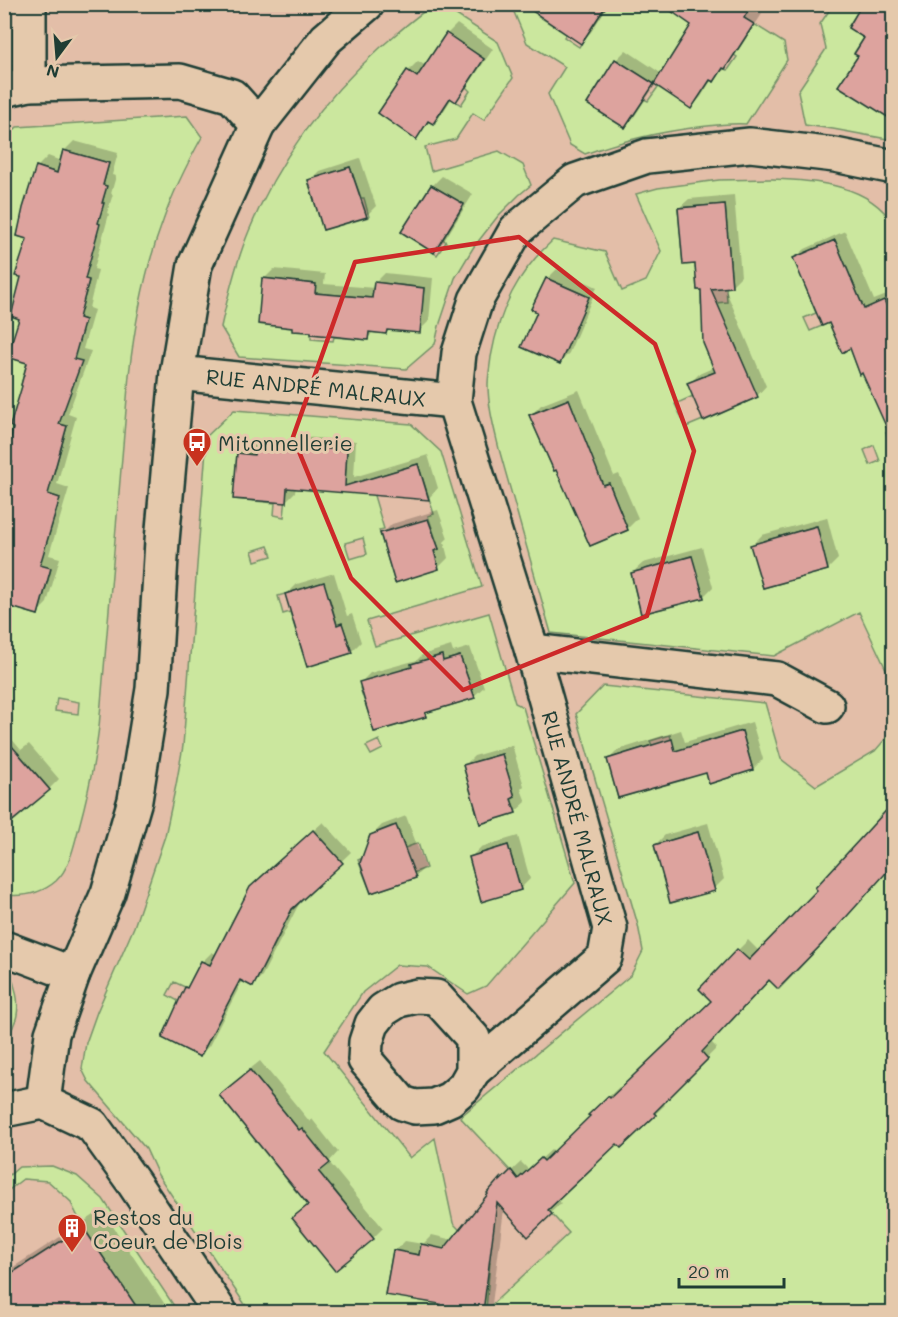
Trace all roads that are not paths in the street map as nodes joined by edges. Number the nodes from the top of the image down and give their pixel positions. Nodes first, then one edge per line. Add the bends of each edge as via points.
1 (29, 4) edge
2 (367, 4) edge
3 (17, 87) edge
4 (258, 125) junction
5 (894, 166) edge
6 (177, 373) junction
7 (454, 401) junction
8 (532, 651) junction
9 (827, 706) dead end
10 (4, 948) edge
11 (73, 974) junction
12 (473, 1071) dead end
13 (43, 1102) junction
14 (4, 1110) edge
15 (220, 1312) edge

1 - 3 street
2 - 4 street via 326,39
3 - 4 street via 180,81 232,96
4 - 6 street via 195,265
5 - 7 street, RUE ANDRÉ MALRAUX via 750,146 647,156 575,181 516,230 476,300 459,353
6 - 7 street, RUE ANDRÉ MALRAUX
6 - 11 street via 153,689 135,800 108,893
7 - 8 street, RUE ANDRÉ MALRAUX
8 - 9 street via 777,679
8 - 12 street, RUE ANDRÉ MALRAUX via 610,928 605,957
10 - 11 street
11 - 13 street via 52,1034
13 - 14 street
13 - 15 street via 92,1125

